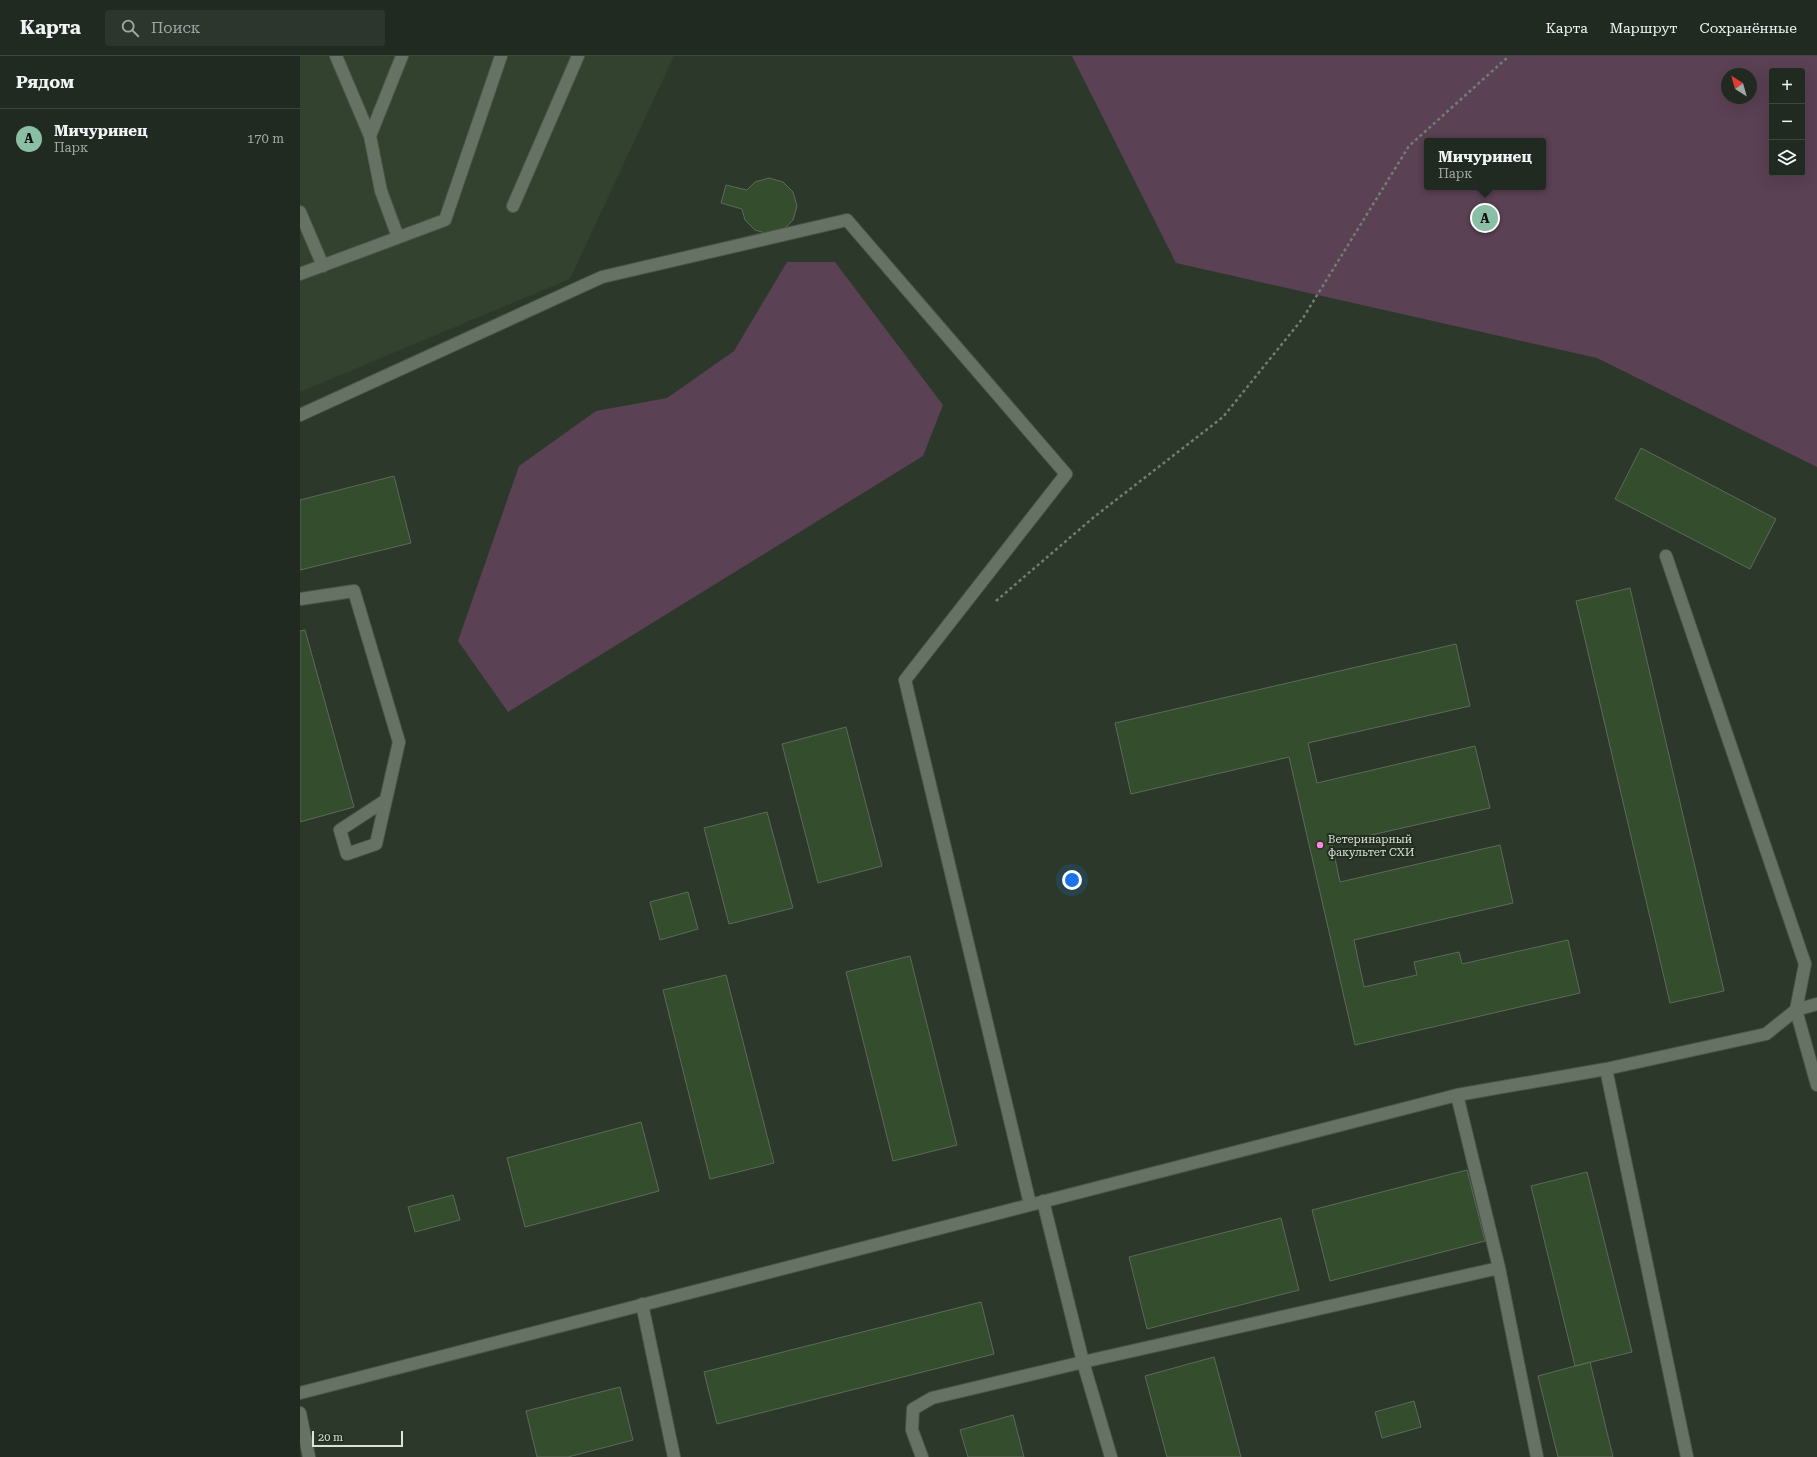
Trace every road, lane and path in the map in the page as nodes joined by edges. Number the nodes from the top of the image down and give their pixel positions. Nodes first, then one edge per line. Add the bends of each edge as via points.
1 (336, 56) edge
2 (402, 56) edge
3 (501, 56) edge
4 (578, 56) edge
5 (1509, 56) edge
6 (370, 136) junction
7 (513, 206) dead end
8 (300, 212) edge
9 (398, 237) junction
10 (323, 266) junction
11 (300, 274) edge
12 (300, 415) edge
13 (1666, 556) dead end
14 (300, 599) edge
15 (994, 604) dead end
16 (386, 800) junction
17 (1817, 1004) edge
18 (1796, 1010) junction
19 (1606, 1069) junction
20 (1817, 1085) edge
21 (1457, 1095) junction
22 (1043, 1201) junction
23 (1030, 1204) junction
24 (1498, 1268) junction
25 (642, 1304) junction
26 (1083, 1362) junction
27 (300, 1393) edge
28 (300, 1413) edge
29 (309, 1457) edge
30 (674, 1457) edge
31 (922, 1457) edge
32 (1111, 1457) edge
33 (1537, 1457) edge
34 (1687, 1457) edge

1 - 6 main road
2 - 6 main road
3 - 9 main road via 445,220
4 - 7 main road
5 - 15 path via 1409,146 1303,318 1223,417 1094,518
6 - 9 main road via 381,191
8 - 10 main road
9 - 10 main road
10 - 11 main road
12 - 23 main road via 602,277 847,220 1066,474 905,680
13 - 18 main road via 1805,964
14 - 16 main road via 354,591 399,742
16 - 16 main road via 376,844 347,854 340,830
17 - 18 main road
18 - 19 main road via 1766,1034
18 - 20 main road
19 - 21 main road
19 - 34 main road
21 - 22 main road
21 - 24 main road
22 - 23 main road
22 - 26 main road
23 - 25 main road
24 - 26 main road
24 - 33 main road
25 - 27 main road
25 - 30 main road
26 - 31 main road via 932,1398 913,1409 912,1430
26 - 32 main road
28 - 29 main road

